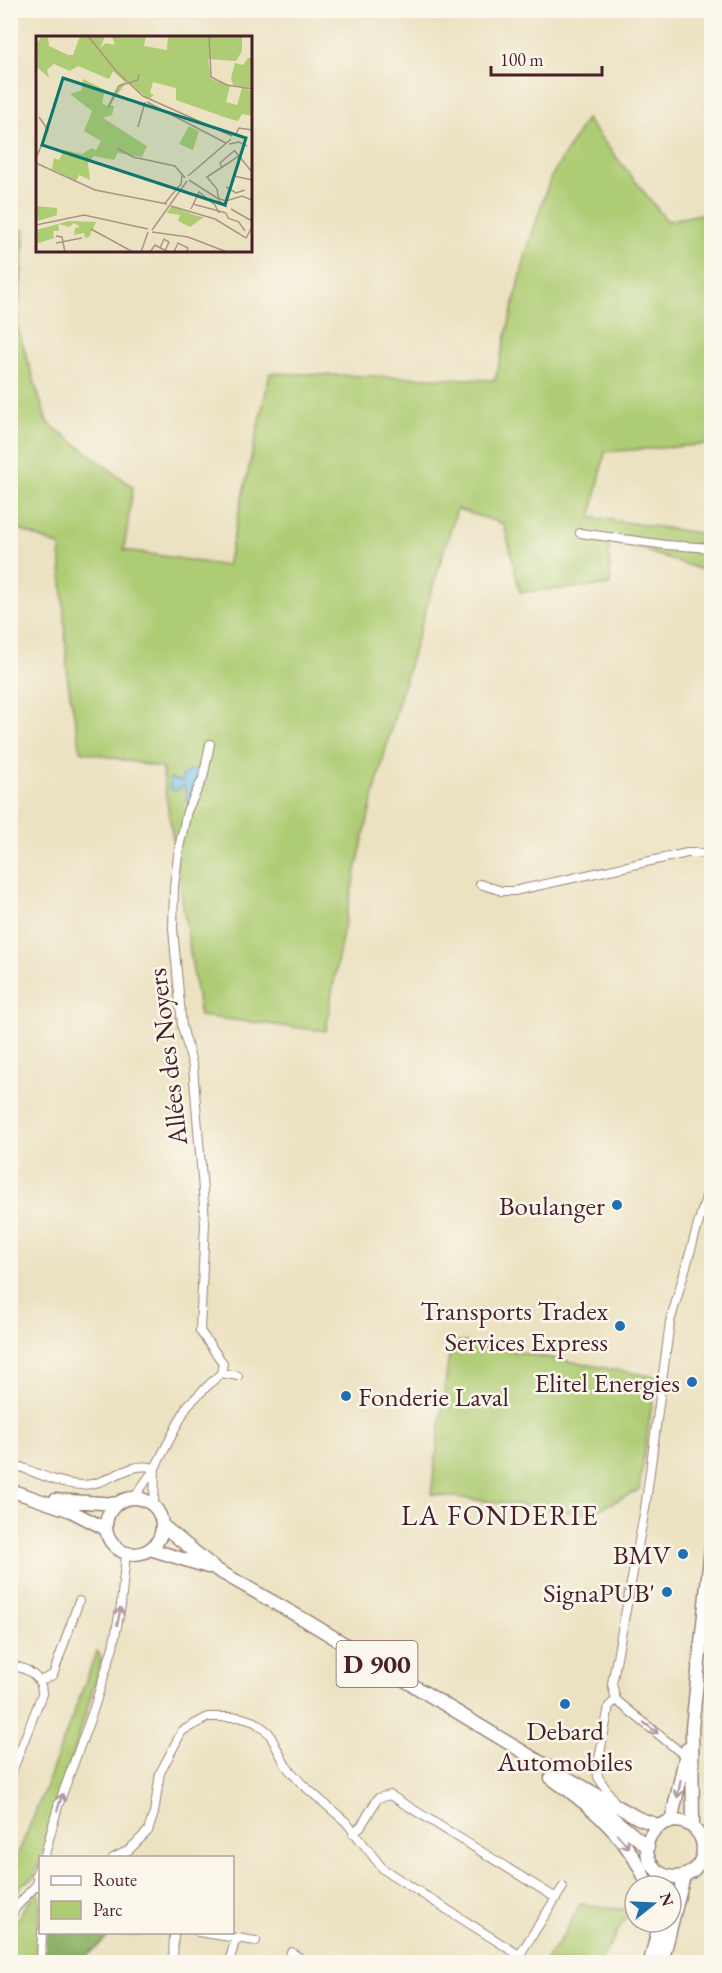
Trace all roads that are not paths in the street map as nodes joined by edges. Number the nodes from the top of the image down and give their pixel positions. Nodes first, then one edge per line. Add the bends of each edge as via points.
1 (126, 10) edge
2 (165, 10) edge
3 (579, 533) dead end
4 (711, 548) edge
5 (210, 744) dead end
6 (711, 853) edge
7 (480, 884) dead end
8 (711, 1176) edge
9 (221, 1373) junction
10 (238, 1376) dead end
11 (10, 1463) edge
12 (155, 1468) junction
13 (10, 1490) edge
14 (39, 1498) junction
15 (134, 1498) junction
16 (117, 1504) junction
17 (154, 1507) junction
18 (162, 1525) junction
19 (106, 1529) junction
20 (711, 1538) edge
21 (150, 1549) junction
22 (126, 1553) junction
23 (217, 1570) junction
24 (79, 1601) dead end
25 (10, 1665) edge
26 (40, 1681) junction
27 (616, 1700) junction
28 (692, 1728) junction
29 (685, 1756) junction
30 (534, 1759) junction
31 (548, 1767) junction
32 (10, 1777) edge
33 (619, 1807) junction
34 (665, 1824) junction
35 (693, 1828) junction
36 (353, 1833) junction
37 (648, 1847) junction
38 (707, 1854) edge
39 (44, 1856) edge
40 (115, 1856) edge
41 (39, 1866) edge
42 (658, 1871) junction
43 (643, 1874) edge
44 (659, 1874) edge
45 (684, 1876) junction
46 (39, 1882) edge
47 (39, 1885) edge
48 (563, 1887) dead end
49 (556, 1898) junction
50 (10, 1918) edge
51 (42, 1934) edge
52 (174, 1934) edge
53 (211, 1934) edge
54 (652, 1934) edge
55 (657, 1934) edge
56 (236, 1938) junction
57 (256, 1941) dead end
58 (517, 1959) edge
59 (41, 1962) edge
60 (173, 1962) edge
61 (229, 1962) edge
62 (288, 1962) edge
63 (306, 1962) edge
64 (649, 1962) edge
65 (662, 1962) edge

1 - 2 street
3 - 4 street
5 - 9 street, Allées des Noyers via 203,778 187,811 179,848 173,929 182,1026 193,1067 203,1191 200,1330 224,1363
6 - 7 street via 687,853 514,891
8 - 27 street via 670,1322 645,1509 612,1684
9 - 10 street
9 - 12 street via 187,1406
11 - 12 street via 84,1485 137,1465
12 - 15 street
12 - 17 street
13 - 14 main road
14 - 16 main road
14 - 19 main road
15 - 16 main road
15 - 17 main road
16 - 19 main road via 110,1510
17 - 18 main road
18 - 21 main road
18 - 23 main road, D 900
19 - 22 main road via 112,1544
20 - 28 main road
21 - 22 main road
21 - 23 main road, D 900
39 -> 22 street via 113,1647
23 - 30 main road, D 900
24 - 26 street via 53,1675
25 - 26 street via 26,1669
26 - 32 street via 42,1694
27 -> 29 street
27 - 33 street via 609,1706 598,1777
28 - 29 main road
28 - 35 main road
29 -> 34 main road
30 - 31 main road, D 900
30 -> 43 main road via 544,1773 570,1790 622,1839
31 - 33 main road, D 900
31 - 37 main road, D 900
33 - 34 main road, D 900
34 - 35 main road
34 - 37 main road via 654,1832
35 - 38 main road
36 - 40 street via 286,1766 269,1733 255,1722 217,1715 182,1731 160,1773 148,1831 129,1850
36 - 49 street via 378,1798 390,1795
36 - 58 street via 383,1869
37 - 42 main road
38 - 45 main road
41 - 46 street
42 - 44 main road
42 - 45 main road
45 - 65 main road
47 - 50 street
48 - 49 street
49 - 58 street
51 - 59 street
52 - 60 street
53 - 56 street
54 - 64 main road
55 - 64 main road
56 - 57 street
56 - 61 street
62 - 63 street via 291,1952

